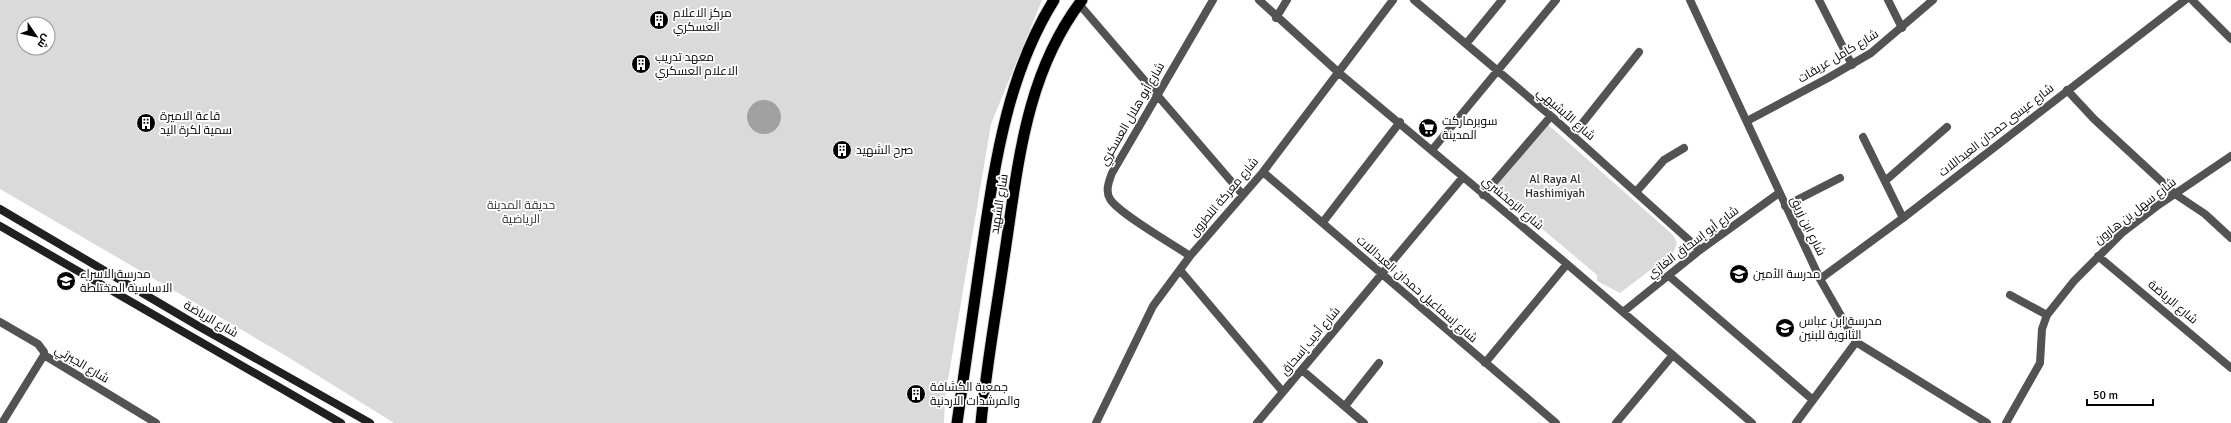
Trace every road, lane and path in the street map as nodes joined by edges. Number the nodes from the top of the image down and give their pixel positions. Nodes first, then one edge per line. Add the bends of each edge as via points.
1 (1054, 0) edge
2 (1212, 0) edge
3 (1259, 0) edge
4 (1287, 0) edge
5 (1393, 0) edge
6 (1414, 0) edge
7 (1502, 0) edge
8 (1556, 0) edge
9 (1690, 0) edge
10 (1820, 0) edge
11 (1888, 0) edge
12 (1933, 0) edge
13 (2185, 0) edge
14 (2192, 0) edge
15 (1080, 2) edge
16 (1276, 18) junction
17 (1902, 28) junction
18 (2231, 39) edge
19 (1466, 44) junction
20 (1639, 52) dead end
21 (1852, 65) junction
22 (1338, 72) junction
23 (1498, 72) junction
24 (2067, 90) junction
25 (1157, 93) junction
26 (1551, 116) junction
27 (1747, 121) junction
28 (1400, 122) junction
29 (1947, 127) dead end
30 (1573, 136) junction
31 (1862, 137) dead end
32 (1684, 148) dead end
33 (1432, 150) junction
34 (2231, 156) edge
35 (1263, 172) junction
36 (1463, 177) junction
37 (1840, 178) dead end
38 (1885, 182) junction
39 (1636, 192) junction
40 (1779, 193) junction
41 (2175, 194) junction
42 (1243, 195) junction
43 (1483, 195) junction
44 (1785, 206) junction
45 (0, 209) edge
46 (1903, 218) junction
47 (1323, 222) junction
48 (1, 228) edge
49 (2231, 238) edge
50 (1700, 250) junction
51 (1190, 256) junction
52 (2098, 256) junction
53 (1567, 264) junction
54 (1180, 270) junction
55 (1382, 275) junction
56 (1669, 276) junction
57 (1820, 279) junction
58 (2010, 295) dead end
59 (151, 298) junction
60 (144, 310) junction
61 (1622, 312) junction
62 (2046, 315) junction
63 (0, 322) edge
64 (1856, 342) junction
65 (44, 355) junction
66 (1672, 356) junction
67 (1379, 362) dead end
68 (1485, 363) junction
69 (2231, 368) edge
70 (1302, 370) junction
71 (1283, 392) junction
72 (1813, 400) junction
73 (1345, 406) junction
74 (981, 422) edge
75 (2, 423) edge
76 (156, 423) edge
77 (341, 423) edge
78 (370, 423) edge
79 (957, 423) edge
80 (1096, 423) edge
81 (1257, 423) edge
82 (1364, 423) edge
83 (1556, 423) edge
84 (1616, 423) edge
85 (1752, 423) edge
86 (1796, 423) edge
87 (1987, 423) edge
88 (2006, 423) edge

1 - 79 highway, شارع الشهيد via 1016,84 1002,130
2 - 25 street, شارع أبو هلال العسكري
3 - 16 street, شارع الزمخشري
4 - 16 street
5 - 22 street, شارع معركة اللطرون
6 - 19 street, شارع الأبشيهي
7 - 19 street
8 - 23 street
9 - 27 street, شارع ابن زريق
10 - 21 street
11 - 17 street
12 - 17 street, شارع كامل عريقات
13 - 24 street, شارع عيسى حمدان العبداللات
14 - 18 street
15 - 25 street
15 - 74 highway, شارع الشهيد via 1053,47 1033,93 1020,149
16 - 22 street, شارع الزمخشري
17 - 21 street, شارع كامل عريقات
19 - 23 street, شارع الأبشيهي
20 - 30 street
21 - 27 street, شارع كامل عريقات
22 - 28 street, شارع الزمخشري
22 - 35 street, شارع معركة اللطرون
23 - 26 street, شارع الأبشيهي
23 - 33 street
24 - 41 street via 2099,124
24 - 46 street, شارع عيسى حمدان العبداللات
25 - 42 street
25 - 51 street, شارع أبو هلال العسكري via 1112,173 1108,193 1120,210
26 - 30 street, شارع الأبشيهي
26 - 43 street
27 - 40 street, شارع ابن زريق
28 - 33 street, شارع الزمخشري
28 - 47 street
29 - 38 street
30 - 39 street, شارع الأبشيهي
31 - 38 street
32 - 39 street via 1664,160
33 - 36 street, شارع الزمخشري
34 - 41 street, شارع سهل بن هارون
35 - 42 street, شارع معركة اللطرون
35 - 47 street, شارع إسماعيل حمدان العبداللات
36 - 43 street, شارع الزمخشري
36 - 55 street, شارع أديب إسحاق
37 - 44 street
38 - 46 street
39 - 50 street, شارع الأبشيهي
40 - 44 street, شارع ابن زريق
40 - 50 street, شارع أبو إسحاق الغازي
41 - 49 street via 2205,214
41 - 52 street, شارع سهل بن هارون via 2123,232
42 - 51 street, شارع معركة اللطرون
43 - 53 street, شارع الزمخشري
44 - 57 street, شارع ابن زريق
45 - 59 main road, شارع الرياضة
46 - 57 street, شارع عيسى حمدان العبداللات
47 - 55 street, شارع إسماعيل حمدان العبداللات
48 - 60 main road
50 - 56 street, شارع أبو إسحاق الغازي
51 - 54 street, شارع معركة اللطرون
52 - 62 street, شارع سهل بن هارون
52 - 69 street, شارع الرياضة
53 - 61 street, شارع الزمخشري
53 - 68 street
54 - 71 street
54 - 80 street, شارع معركة اللطرون via 1144,322
55 - 68 street, شارع إسماعيل حمدان العبداللات
55 - 70 street, شارع أديب إسحاق
56 - 61 street, شارع أبو إسحاق الغازي
56 - 72 street
57 - 64 street, شارع ابن زريق
58 - 62 street
59 - 60 main road
59 - 78 main road, شارع الرياضة
60 - 77 main road
61 - 66 street, شارع الزمخشري
62 - 88 street, شارع سهل بن هارون via 2042,329 2040,363
63 - 65 street via 38,344
64 - 72 street
64 - 87 street, شارع ابن زريق
65 - 75 street, شارع الجبرتي
65 - 76 street, شارع الجبرتي
66 - 84 street
66 - 85 street, شارع الزمخشري
67 - 73 street
68 - 83 street, شارع إسماعيل حمدان العبداللات
70 - 71 street, شارع أديب إسحاق
70 - 73 street
71 - 81 street, شارع أديب إسحاق
72 - 86 street
73 - 82 street

